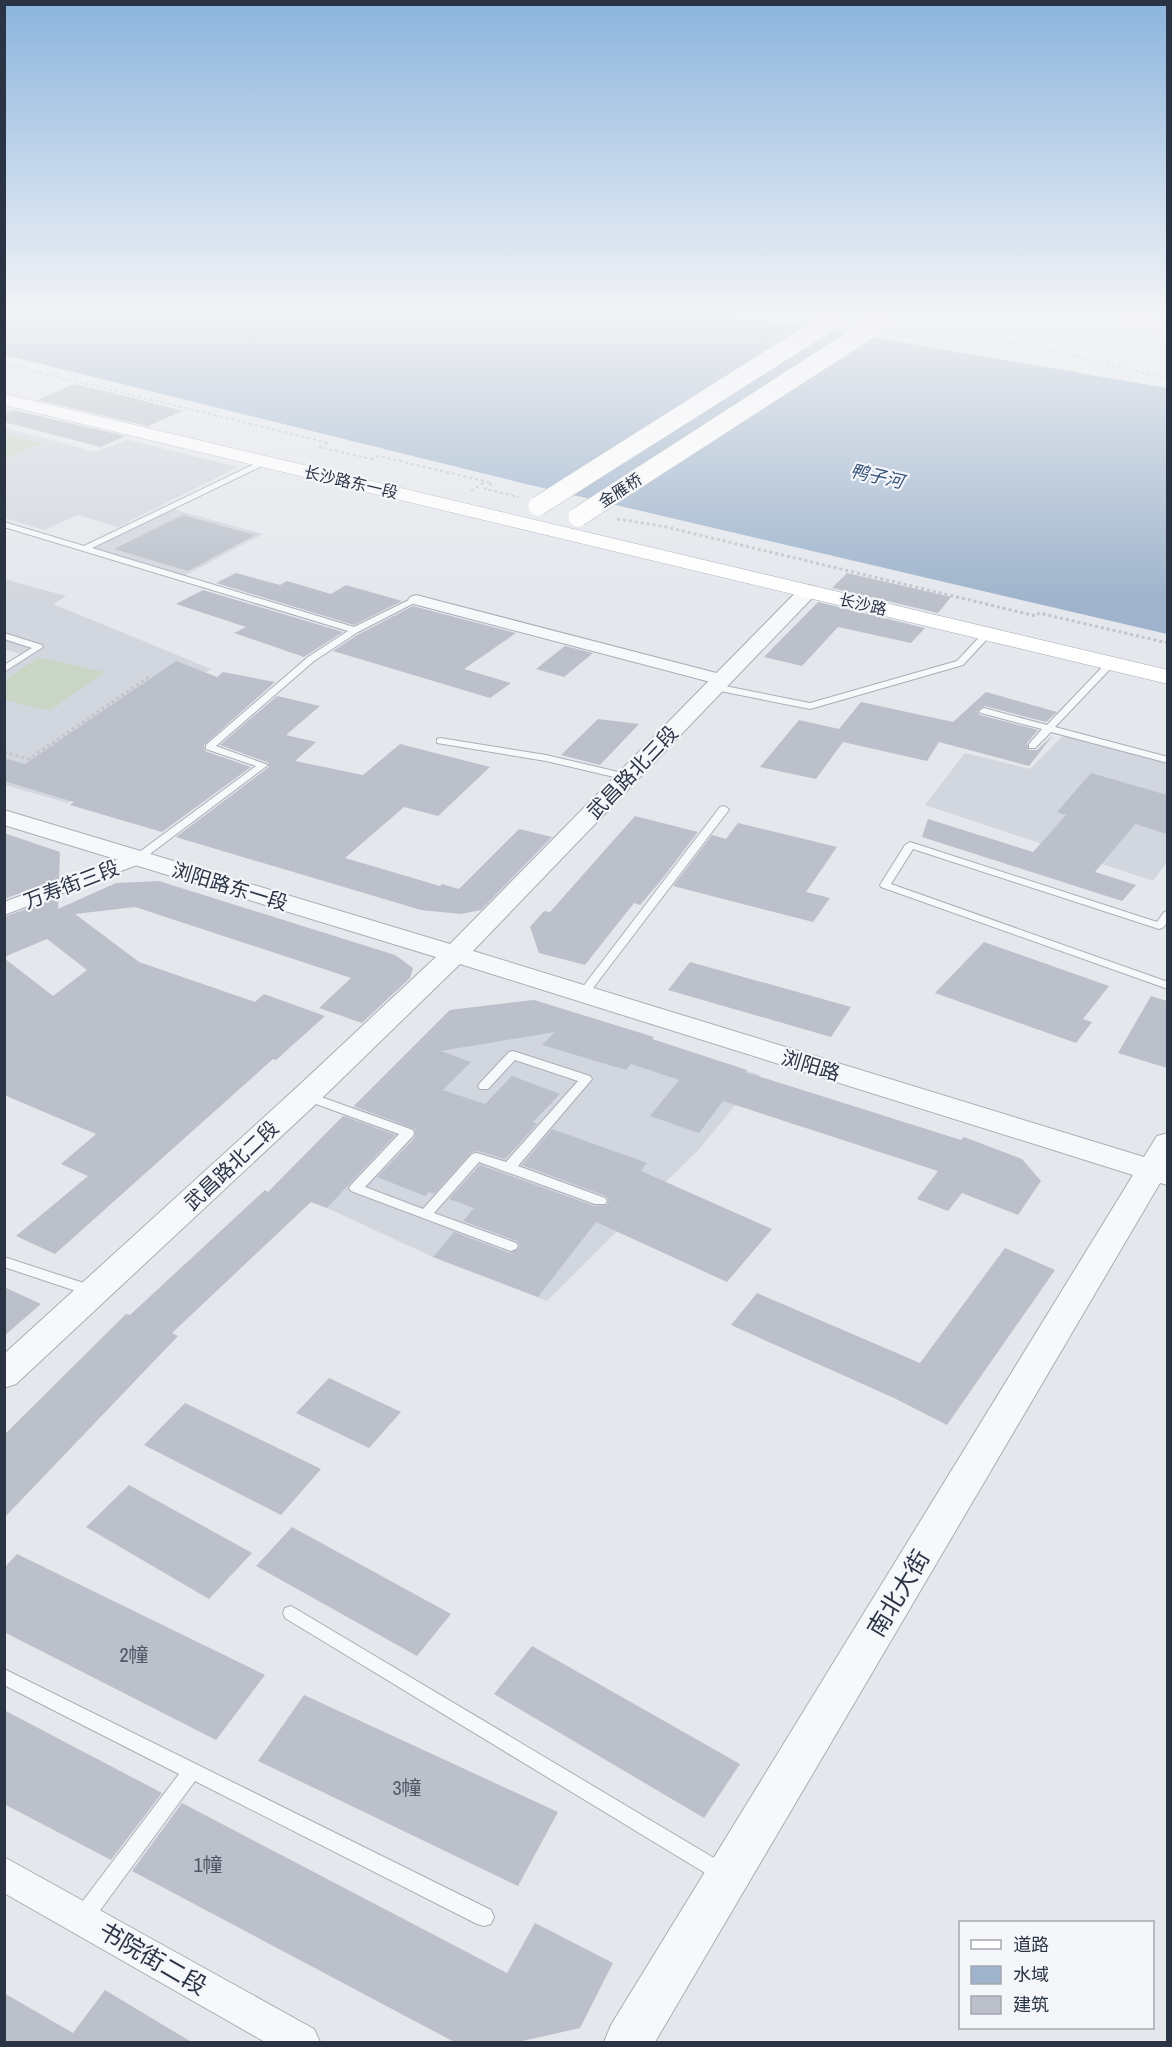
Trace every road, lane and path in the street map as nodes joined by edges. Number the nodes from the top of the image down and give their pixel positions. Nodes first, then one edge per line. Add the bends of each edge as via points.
1 (44, 409) edge
2 (692, 409) edge
3 (753, 409) edge
4 (265, 461) junction
5 (514, 521) junction
6 (4, 524) edge
7 (558, 530) junction
8 (86, 549) junction
9 (808, 591) junction
10 (416, 600) joint
11 (355, 630) junction
12 (987, 634) junction
13 (4, 636) edge
14 (1110, 664) junction
15 (4, 669) edge
16 (150, 676) dead end
17 (1167, 677) edge
18 (718, 684) junction
19 (984, 711) dead end
20 (1048, 728) junction
21 (440, 741) dead end
22 (1032, 746) dead end
23 (4, 752) edge
24 (1167, 760) edge
25 (627, 777) junction
26 (724, 809) dead end
27 (4, 817) edge
28 (138, 858) junction
29 (4, 909) edge
30 (1167, 914) edge
31 (455, 954) junction
32 (1167, 986) edge
33 (584, 994) junction
34 (484, 1086) dead end
35 (306, 1096) junction
36 (1162, 1163) edge
37 (508, 1168) junction
38 (600, 1201) dead end
39 (426, 1215) junction
40 (511, 1246) dead end
41 (4, 1262) edge
42 (95, 1292) junction
43 (4, 1374) edge
44 (291, 1613) dead end
45 (4, 1676) edge
46 (192, 1772) junction
47 (4, 1874) edge
48 (728, 1877) junction
49 (484, 1917) dead end
50 (82, 1918) junction
51 (301, 2043) edge
52 (628, 2043) edge

1 - 4 main road, 长沙路东一段
2 - 5 main road, 金雁桥, bridge
3 - 7 main road, 金雁桥, bridge
4 - 5 main road, 长沙路东一段
4 - 8 lane
5 - 7 main road, 长沙路东一段
6 - 8 lane
7 - 9 main road, 长沙路
8 - 11 lane
9 - 12 main road, 长沙路
9 - 18 street, 武昌路北三段
10 - 11 lane
10 - 18 street
11 - 28 lane via 311,659 209,747 263,765
12 - 14 main road, 长沙路
12 - 18 lane via 960,663 810,706
13 - 15 lane via 39,647
14 - 17 main road, 长沙路
14 - 20 lane
16 - 23 path via 29,759
18 - 25 street, 武昌路北三段
19 - 20 lane
20 - 22 lane
20 - 24 lane
21 - 25 lane via 546,758
25 - 31 street, 武昌路北三段
26 - 33 lane
27 - 28 street, 浏阳路东一段
28 - 29 street, 万寿街三段
28 - 31 street, 浏阳路东一段
30 - 32 lane via 1159,926 910,845 885,885
31 - 33 street, 浏阳路
31 - 35 street, 武昌路北二段
33 - 36 street, 浏阳路
34 - 37 lane via 513,1055 586,1079
35 - 39 lane via 408,1133 356,1188
35 - 42 street, 武昌路北二段
36 - 48 street, 南北大街
37 - 38 lane
37 - 39 lane via 477,1157
39 - 40 lane
41 - 42 lane
42 - 43 street, 武昌路北二段
44 - 48 lane
45 - 46 lane
46 - 49 lane
46 - 50 lane
47 - 50 street, 书院街二段
48 - 52 street, 南北大街
50 - 51 street, 书院街二段

